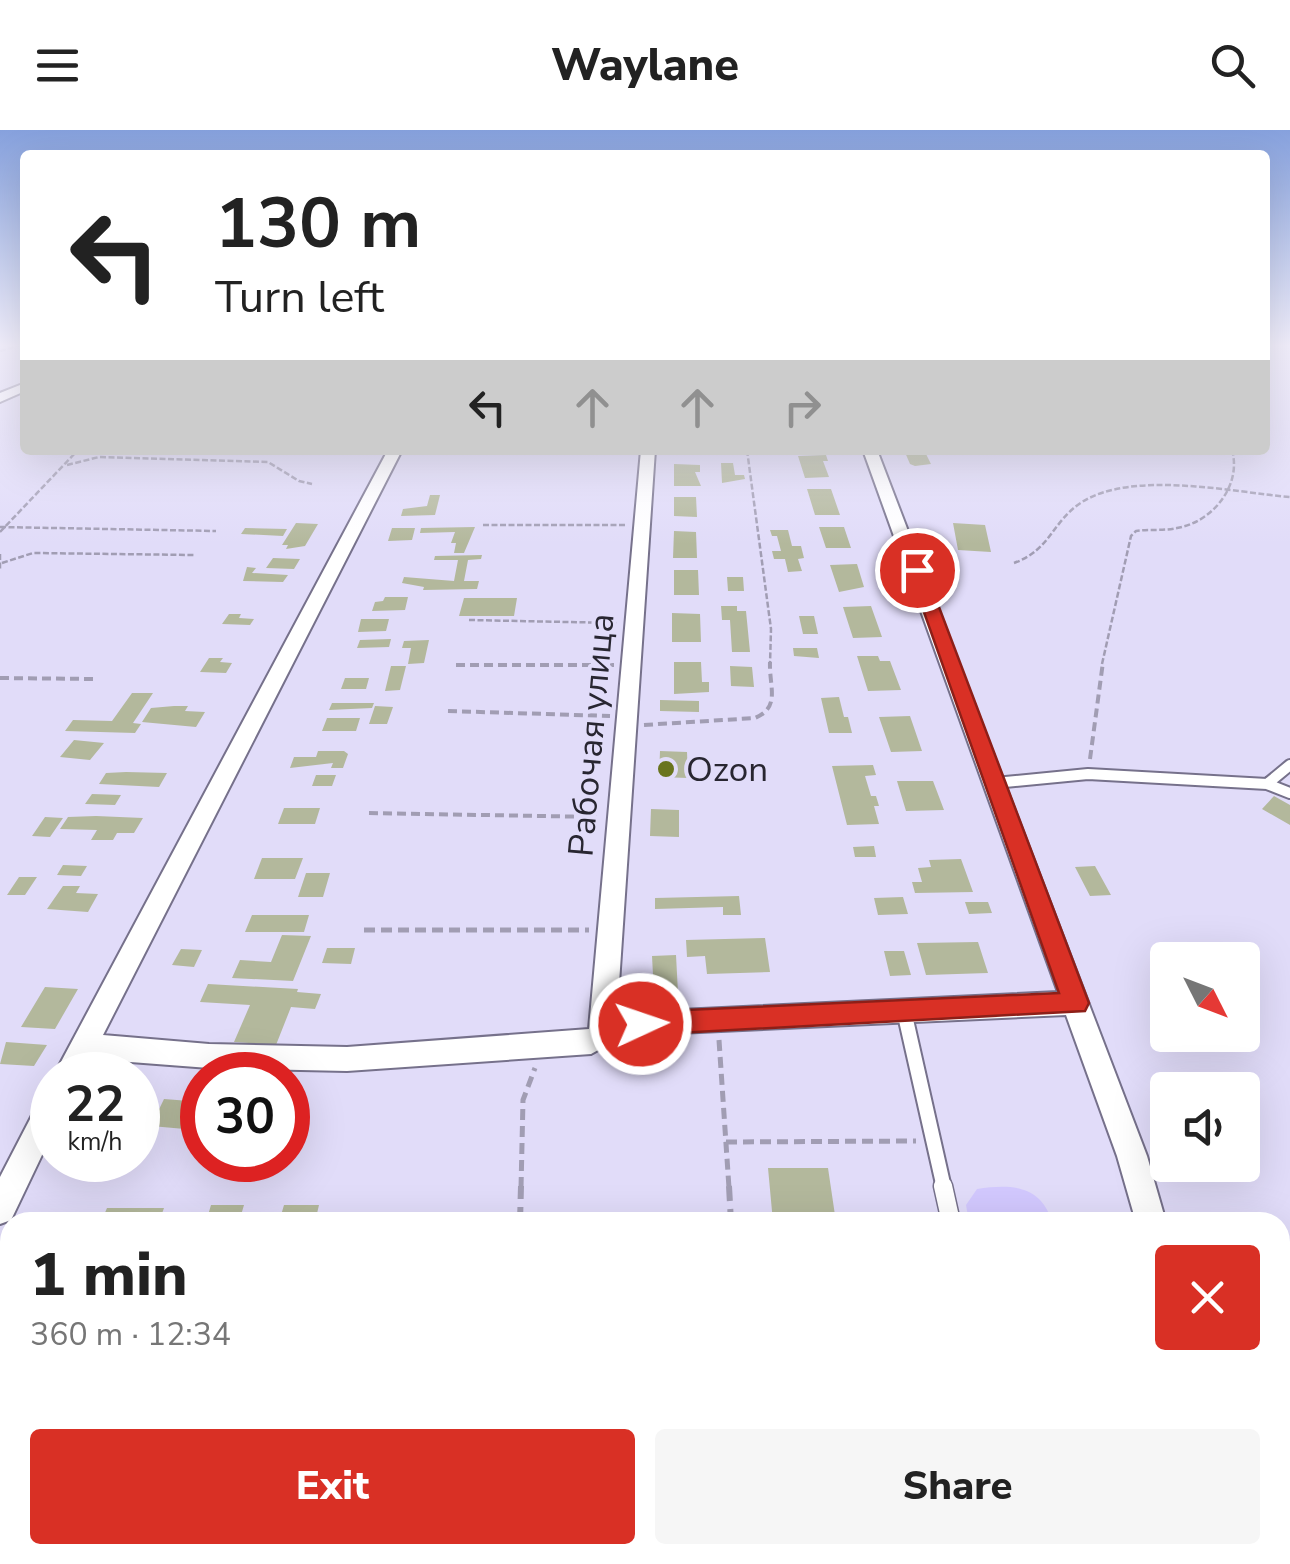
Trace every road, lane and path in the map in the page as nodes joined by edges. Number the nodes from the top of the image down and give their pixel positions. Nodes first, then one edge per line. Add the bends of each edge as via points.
1 (74, 455) edge
2 (393, 455) edge
3 (647, 455) edge
4 (747, 455) edge
5 (872, 455) edge
6 (1234, 455) edge
7 (67, 465) junction
8 (312, 484) dead end
9 (1228, 492) junction
10 (1290, 497) edge
11 (483, 525) dead end
12 (640, 525) junction
13 (1, 529) edge
14 (216, 531) dead end
15 (0, 554) edge
16 (195, 555) dead end
17 (1014, 564) dead end
18 (1, 566) edge
19 (469, 620) dead end
20 (632, 624) junction
21 (456, 665) dead end
22 (629, 665) junction
23 (0, 678) edge
24 (94, 679) dead end
25 (448, 710) dead end
26 (624, 721) junction
27 (1290, 766) edge
28 (1088, 774) junction
29 (995, 783) junction
30 (1267, 784) junction
31 (1290, 785) edge
32 (1290, 792) edge
33 (369, 813) dead end
34 (616, 817) junction
35 (364, 930) dead end
36 (609, 930) junction
37 (1076, 1003) junction
38 (904, 1011) junction
39 (718, 1020) junction
40 (603, 1025) junction
41 (554, 1045) junction
42 (82, 1046) junction
43 (79, 1052) edge
44 (933, 1141) junction
45 (726, 1142) junction
46 (30, 1149) edge
47 (0, 1209) edge
48 (520, 1212) edge
49 (730, 1212) edge
50 (950, 1212) edge
51 (1148, 1212) edge

1 - 7 path
2 - 42 street
3 - 12 street, Рабочая улица
4 - 26 path via 773,620 767,684 774,703 755,718
5 - 29 street
6 - 9 path via 1238,466
7 - 8 path via 99,457 268,462
7 - 13 path
9 - 10 path
9 - 17 path via 1148,485 1098,494 1061,519 1044,549
9 - 28 path via 1187,525 1131,536 1105,646
11 - 12 path
12 - 20 street, Рабочая улица
13 - 14 path
15 - 18 path
16 - 18 path via 33,554
19 - 20 path
20 - 22 street, Рабочая улица
21 - 22 path
22 - 26 street, Рабочая улица
23 - 24 path
25 - 26 path
26 - 34 street, Рабочая улица
27 - 30 lane
28 - 29 lane
28 - 30 lane
29 - 37 street
30 - 31 lane
30 - 32 lane
33 - 34 path
34 - 36 street, Рабочая улица
35 - 36 path
36 - 40 street, Рабочая улица
37 - 38 street
37 - 51 street
38 - 39 street
38 - 44 lane
39 - 40 street
39 - 45 path
40 - 41 street via 591,1042
41 - 42 street via 347,1058
41 - 48 path via 532,1072 523,1100
42 - 43 street
44 - 45 path
44 - 50 lane
45 - 49 path
46 - 47 street

